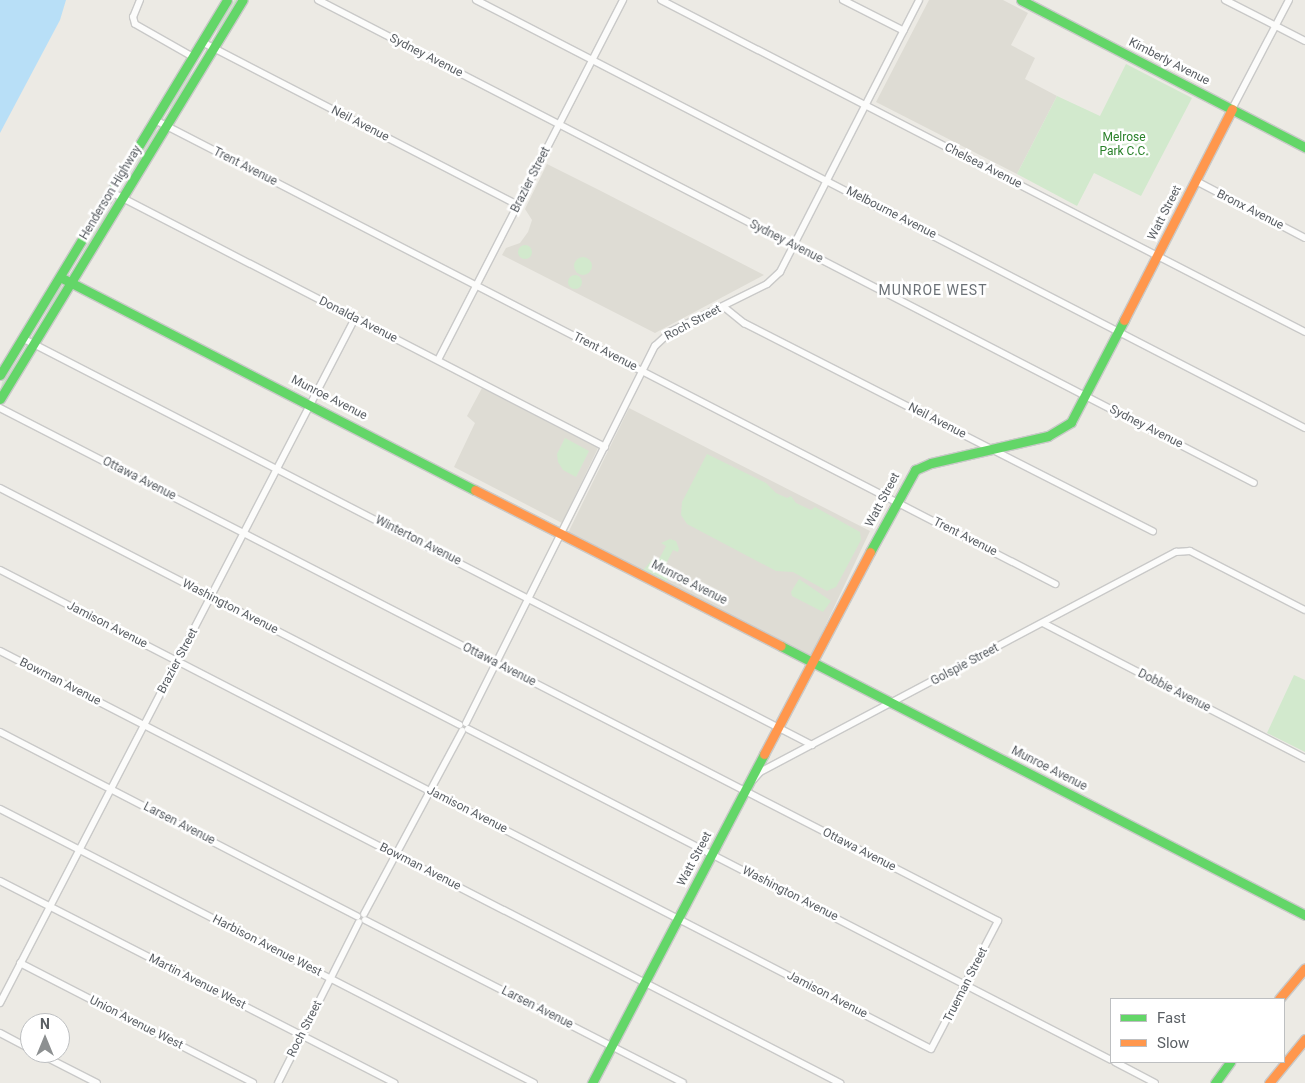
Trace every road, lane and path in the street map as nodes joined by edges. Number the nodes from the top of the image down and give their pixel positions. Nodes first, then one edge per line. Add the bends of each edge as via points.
1 (140, 0) edge
2 (227, 0) edge
3 (243, 0) edge
4 (318, 0) edge
5 (476, 0) edge
6 (623, 0) edge
7 (661, 0) edge
8 (843, 0) edge
9 (919, 0) edge
10 (1021, 0) edge
11 (1225, 0) edge
12 (1289, 0) edge
13 (1276, 26) junction
14 (904, 31) junction
15 (202, 42) junction
16 (1305, 42) edge
17 (213, 48) junction
18 (193, 57) junction
19 (592, 60) junction
20 (204, 63) junction
21 (864, 106) junction
22 (1232, 109) junction
23 (155, 120) junction
24 (559, 125) junction
25 (166, 126) junction
26 (1305, 146) edge
27 (827, 180) junction
28 (1196, 182) junction
29 (111, 192) junction
30 (122, 198) junction
31 (518, 205) junction
32 (1305, 238) edge
33 (793, 245) junction
34 (1157, 256) junction
35 (60, 277) junction
36 (72, 281) junction
37 (476, 286) junction
38 (724, 306) junction
39 (355, 318) junction
40 (1119, 330) junction
41 (1305, 332) edge
42 (22, 338) junction
43 (34, 344) junction
44 (438, 360) junction
45 (642, 371) junction
46 (0, 375) edge
47 (1085, 396) junction
48 (0, 399) edge
49 (311, 403) junction
50 (0, 408) edge
51 (1305, 428) edge
52 (605, 447) junction
53 (990, 449) junction
54 (278, 469) junction
55 (1254, 483) dead end
56 (0, 488) edge
57 (896, 502) junction
58 (1153, 531) dead end
59 (563, 533) junction
60 (244, 534) junction
61 (0, 570) edge
62 (1055, 584) dead end
63 (212, 598) junction
64 (529, 599) junction
65 (1305, 610) edge
66 (1043, 623) junction
67 (0, 651) edge
68 (178, 661) junction
69 (813, 662) junction
70 (497, 663) junction
71 (893, 703) junction
72 (144, 726) junction
73 (464, 727) junction
74 (778, 727) junction
75 (0, 732) edge
76 (812, 746) junction
77 (1305, 758) edge
78 (747, 787) junction
79 (110, 789) junction
80 (431, 791) junction
81 (0, 809) edge
82 (79, 849) junction
83 (395, 854) junction
84 (711, 855) junction
85 (0, 881) edge
86 (49, 906) junction
87 (1305, 915) edge
88 (361, 918) junction
89 (678, 918) junction
90 (998, 921) joint
91 (20, 963) junction
92 (1305, 968) edge
93 (330, 978) junction
94 (644, 983) junction
95 (966, 984) junction
96 (1280, 998) edge
97 (0, 1003) edge
98 (0, 1033) edge
99 (301, 1035) junction
100 (1305, 1039) edge
101 (20, 1044) edge
102 (611, 1046) junction
103 (934, 1048) joint
104 (1110, 1059) edge
105 (58, 1063) edge
106 (1117, 1063) edge
107 (1229, 1063) edge
108 (97, 1083) edge
109 (253, 1083) edge
110 (278, 1083) edge
111 (394, 1083) edge
112 (534, 1083) edge
113 (592, 1083) edge
114 (683, 1083) edge
115 (840, 1083) edge
116 (1155, 1083) edge
117 (1214, 1083) edge
118 (1269, 1083) edge

1 - 18 street via 133,17 135,24
2 - 15 street, Henderson Highway
3 - 17 street, Henderson Highway
4 - 24 street, Sydney Avenue
5 - 19 street, Melbourne Avenue
6 - 19 street, Brazier Street
7 - 21 street, Chelsea Avenue
8 - 14 street
9 - 14 street, Roch Street
10 - 22 street, Kimberly Avenue
11 - 13 street
12 - 13 street, Watt Street
13 - 16 street
13 - 22 street, Watt Street
14 - 21 street, Roch Street
15 - 17 street, Neil Avenue
15 - 18 street, Henderson Highway
17 - 20 street, Henderson Highway
17 - 31 street, Neil Avenue
18 - 20 street
18 - 23 street, Henderson Highway
19 - 24 street, Brazier Street
19 - 27 street, Melbourne Avenue
20 - 25 street, Henderson Highway
21 - 27 street, Roch Street
21 - 34 street, Chelsea Avenue
22 - 26 street, Kimberly Avenue
22 - 28 street, Watt Street
23 - 25 street, Trent Avenue
23 - 29 street, Henderson Highway
24 - 31 street, Brazier Street
24 - 33 street, Sydney Avenue
25 - 30 street, Henderson Highway
25 - 37 street, Trent Avenue
27 - 33 street, Roch Street
27 - 40 street, Melbourne Avenue
28 - 32 street, Bronx Avenue
28 - 34 street, Watt Street
29 - 30 street, Donalda Avenue
29 - 35 street, Henderson Highway
30 - 36 street, Henderson Highway
30 - 39 street, Donalda Avenue
31 - 37 street, Brazier Street
33 - 38 street, Roch Street via 776,277
33 - 47 street, Sydney Avenue
34 - 40 street, Watt Street
34 - 41 street, Chelsea Avenue
35 - 36 street, Munroe Avenue
35 - 42 street, Henderson Highway
36 - 43 street, Henderson Highway
36 - 49 street, Munroe Avenue
37 - 44 street, Brazier Street
37 - 45 street, Trent Avenue
38 - 45 street, Roch Street via 665,336 655,346
38 - 53 street, Neil Avenue via 744,323
39 - 44 street, Donalda Avenue
39 - 49 street, Brazier Street
40 - 47 street, Watt Street
40 - 51 street, Melbourne Avenue
42 - 43 street, Winterton Avenue
42 - 46 street, Henderson Highway
43 - 48 street, Henderson Highway
43 - 54 street, Winterton Avenue
44 - 52 street, Donalda Avenue
45 - 52 street, Roch Street
45 - 57 street, Trent Avenue
47 - 53 street, Watt Street via 1076,415 1061,431
47 - 55 street, Sydney Avenue
49 - 54 street, Brazier Street
49 - 59 street, Munroe Avenue
50 - 60 street, Ottawa Avenue
52 - 59 street, Roch Street
53 - 57 street, Watt Street via 922,466 909,477
53 - 58 street, Neil Avenue
54 - 60 street, Brazier Street
54 - 64 street, Winterton Avenue
56 - 63 street, Washington Avenue
57 - 62 street, Trent Avenue
57 - 69 street, Watt Street
59 - 64 street, Roch Street
59 - 69 street, Munroe Avenue
60 - 63 street, Brazier Street
60 - 70 street, Ottawa Avenue
61 - 68 street, Jamison Avenue
63 - 68 street, Brazier Street
63 - 73 street, Washington Avenue
64 - 70 street, Roch Street
64 - 74 street, Winterton Avenue
65 - 66 street, Golspie Street via 1184,550
66 - 71 street, Golspie Street
66 - 77 street, Dobbie Avenue
67 - 72 street, Bowman Avenue
68 - 72 street, Brazier Street
68 - 80 street, Jamison Avenue
69 - 71 street, Munroe Avenue
69 - 74 street, Watt Street
70 - 73 street, Roch Street
70 - 78 street, Ottawa Avenue
71 - 76 street, Golspie Street
71 - 87 street, Munroe Avenue
72 - 79 street, Brazier Street
72 - 83 street, Bowman Avenue
73 - 80 street, Roch Street
73 - 84 street, Washington Avenue
74 - 76 street, Winterton Avenue
74 - 78 street, Watt Street
75 - 79 street, Larsen Avenue
76 - 78 street, Golspie Street via 760,772
78 - 84 street, Watt Street
78 - 90 street, Ottawa Avenue
79 - 82 street, Brazier Street
79 - 88 street, Larsen Avenue
80 - 83 street, Roch Street
80 - 89 street, Jamison Avenue
81 - 82 street, Harbison Avenue West
82 - 86 street, Brazier Street
82 - 93 street, Harbison Avenue West
83 - 88 street, Roch Street
83 - 94 street, Bowman Avenue
84 - 89 street, Watt Street
84 - 95 street, Washington Avenue
85 - 86 street, Martin Avenue West
86 - 91 street, Brazier Street
86 - 99 street, Martin Avenue West
88 - 93 street, Roch Street
88 - 102 street, Larsen Avenue
89 - 94 street, Watt Street
89 - 103 street, Jamison Avenue
90 - 95 street, Trueman Street
91 - 97 street, Brazier Street
91 - 109 street, Union Avenue West
92 - 96 street
93 - 99 street, Roch Street
93 - 112 street, Harbison Avenue West
94 - 102 street, Watt Street
94 - 115 street, Bowman Avenue
95 - 103 street, Trueman Street
95 - 104 street, Washington Avenue
98 - 101 street
99 - 110 street, Roch Street
99 - 111 street, Martin Avenue West
100 - 118 street
102 - 113 street, Watt Street
102 - 114 street, Larsen Avenue
105 - 108 street
106 - 116 street
107 - 117 street

